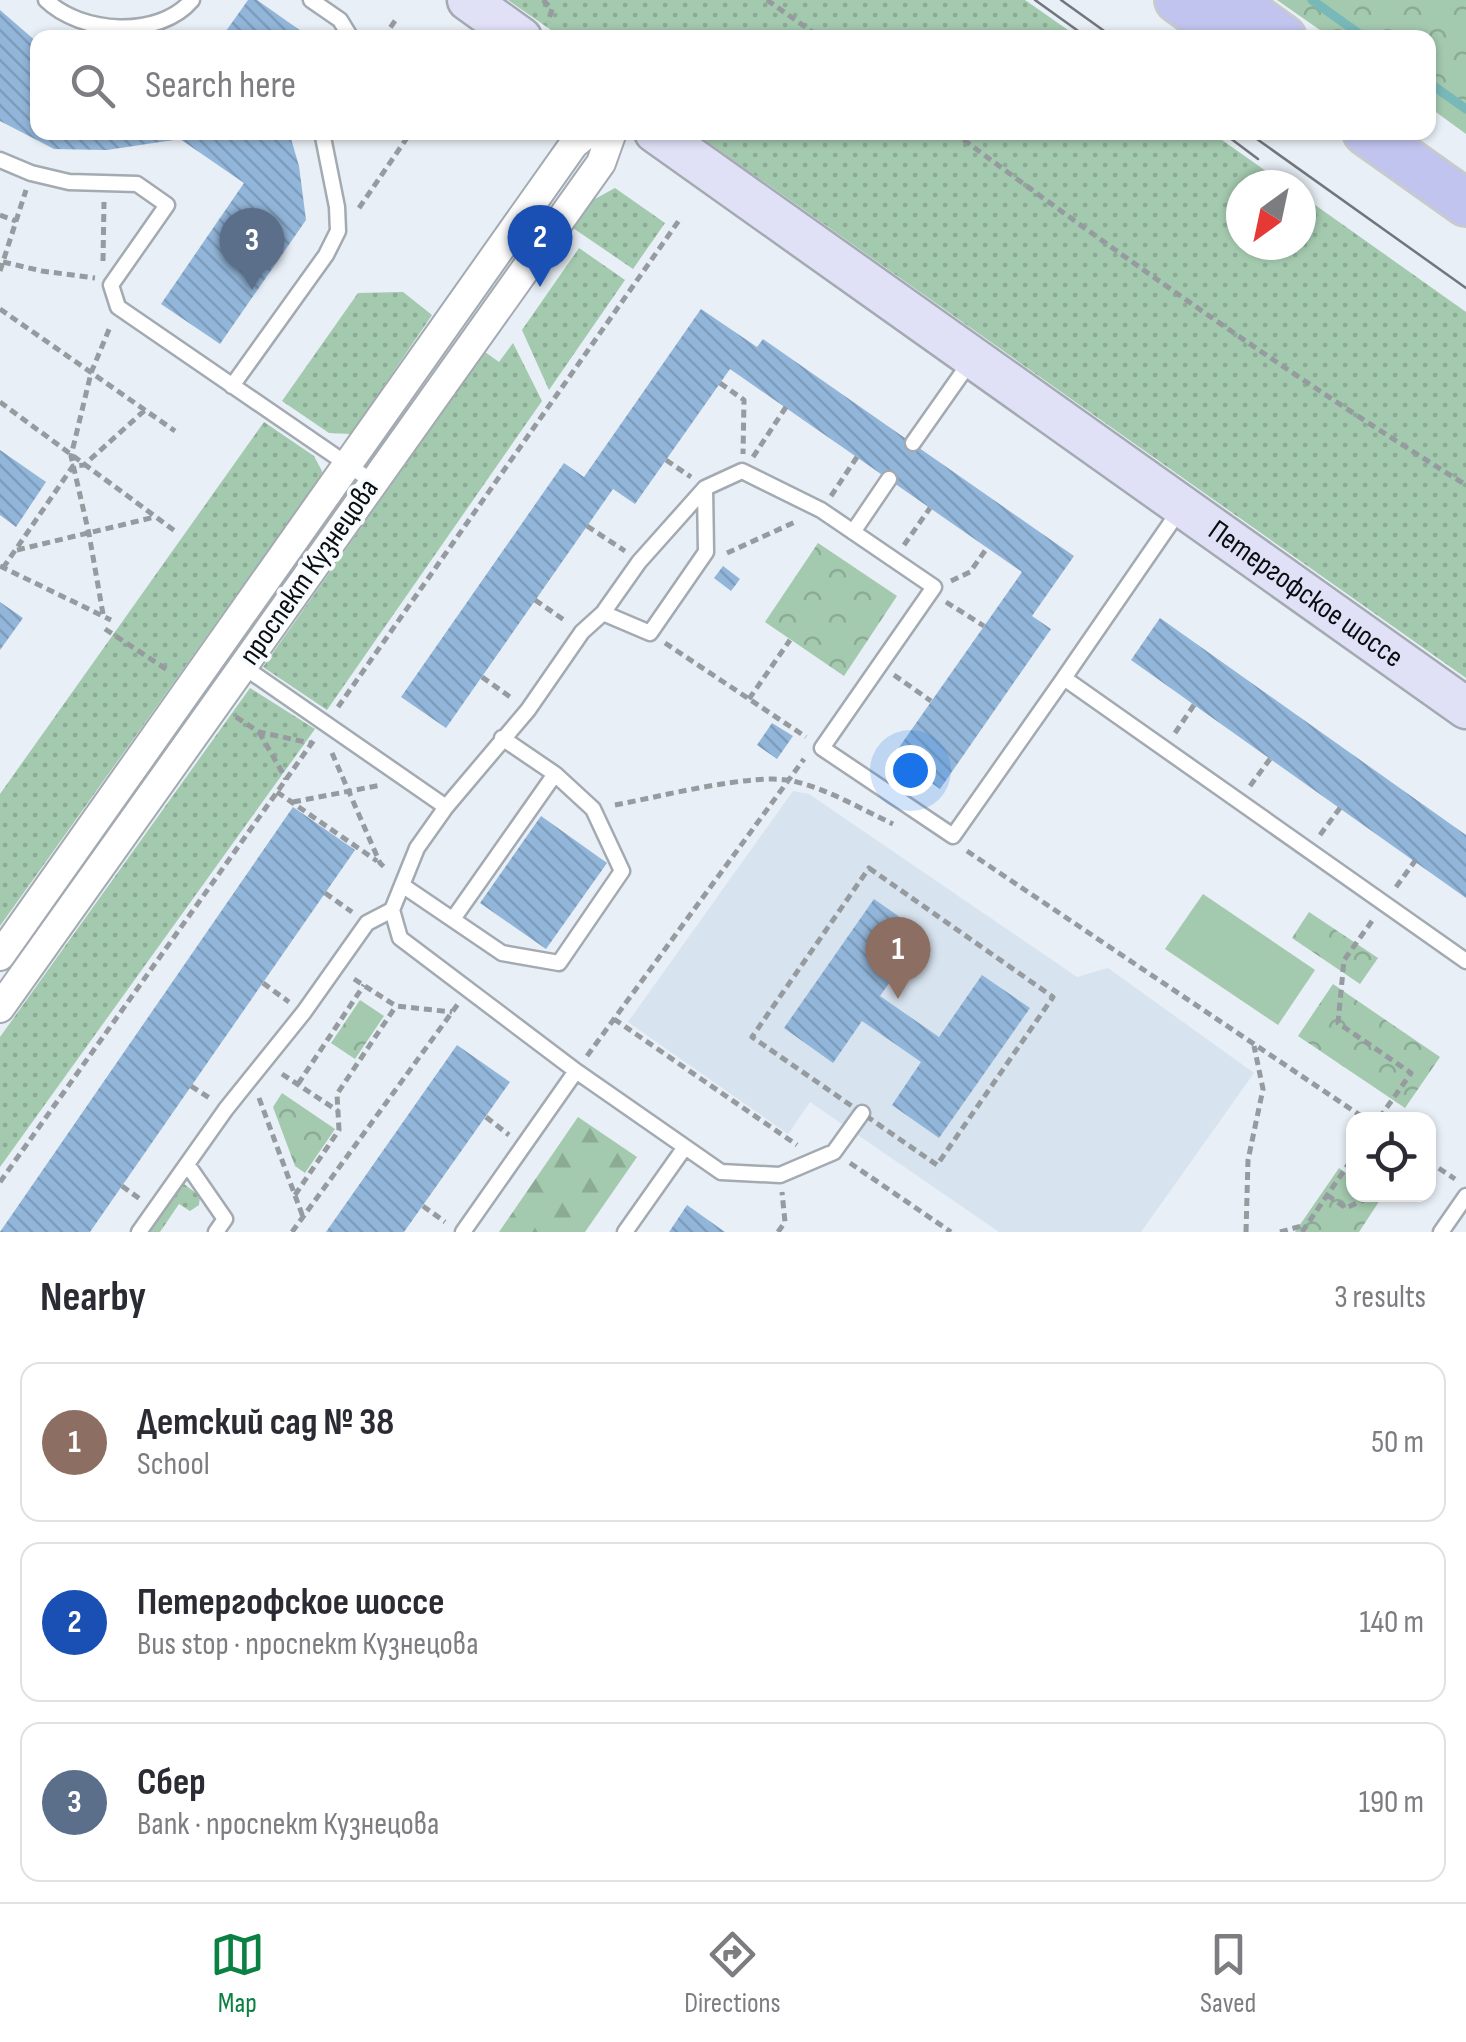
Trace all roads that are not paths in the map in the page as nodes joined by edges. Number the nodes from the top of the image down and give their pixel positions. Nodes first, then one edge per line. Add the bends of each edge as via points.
1 (46, 0) edge
2 (192, 0) edge
3 (312, 0) edge
4 (468, 0) edge
5 (1178, 0) edge
6 (1230, 0) edge
7 (346, 30) edge
8 (526, 30) edge
9 (1220, 30) edge
10 (1272, 30) edge
11 (324, 140) edge
12 (579, 140) edge
13 (609, 140) edge
14 (666, 140) edge
15 (1377, 140) edge
16 (1429, 140) edge
17 (0, 160) edge
18 (1466, 167) edge
19 (1466, 203) edge
20 (973, 358) junction
21 (232, 386) junction
22 (913, 443) dead end
23 (347, 465) junction
24 (889, 479) dead end
25 (373, 482) junction
26 (706, 488) junction
27 (1182, 506) junction
28 (853, 532) junction
29 (603, 613) junction
30 (217, 650) junction
31 (243, 666) junction
32 (1064, 678) junction
33 (1466, 708) edge
34 (502, 738) junction
35 (555, 774) junction
36 (446, 807) junction
37 (402, 885) junction
38 (392, 910) junction
39 (453, 920) junction
40 (0, 956) edge
41 (1466, 961) edge
42 (0, 1008) edge
43 (576, 1071) junction
44 (862, 1113) road end
45 (686, 1147) junction
46 (188, 1164) junction
47 (1466, 1196) edge
48 (139, 1232) edge
49 (216, 1232) edge
50 (462, 1232) edge
51 (625, 1232) edge
52 (1440, 1232) edge

1 - 2 lane via 70,18 108,28 164,18
3 - 7 lane
4 - 8 street
5 - 9 main road
6 - 10 main road
11 - 21 lane via 338,231
12 - 23 street, проспект Кузнецова
13 - 25 street, проспект Кузнецова via 600,163
14 - 20 street, Петергофское шоссе
15 - 19 main road
16 - 18 main road
17 - 21 lane via 69,182 137,184 167,205 111,286 118,307
20 - 22 lane
20 - 27 street, Петергофское шоссе
21 - 23 lane
23 - 25 lane
23 - 30 street, проспект Кузнецова
24 - 28 lane
25 - 31 street, проспект Кузнецова
26 - 28 lane via 742,472
26 - 29 lane
26 - 29 lane via 706,552 650,633
27 - 32 lane
27 - 33 street, Петергофское шоссе
28 - 32 lane via 932,590 822,748 953,836
29 - 34 lane
30 - 31 lane
30 - 40 street, проспект Кузнецова
31 - 36 lane
31 - 42 street, проспект Кузнецова
32 - 41 lane
34 - 35 lane
34 - 36 lane
35 - 39 lane
35 - 39 lane via 593,809 622,871 559,963 502,953
36 - 37 lane via 417,848
37 - 38 lane
37 - 39 lane
38 - 43 lane via 400,938
38 - 46 lane via 367,923
43 - 45 lane
43 - 50 lane
44 - 45 lane via 834,1152 780,1174 721,1172
45 - 51 lane
46 - 48 lane
46 - 49 lane via 224,1218
47 - 52 lane

